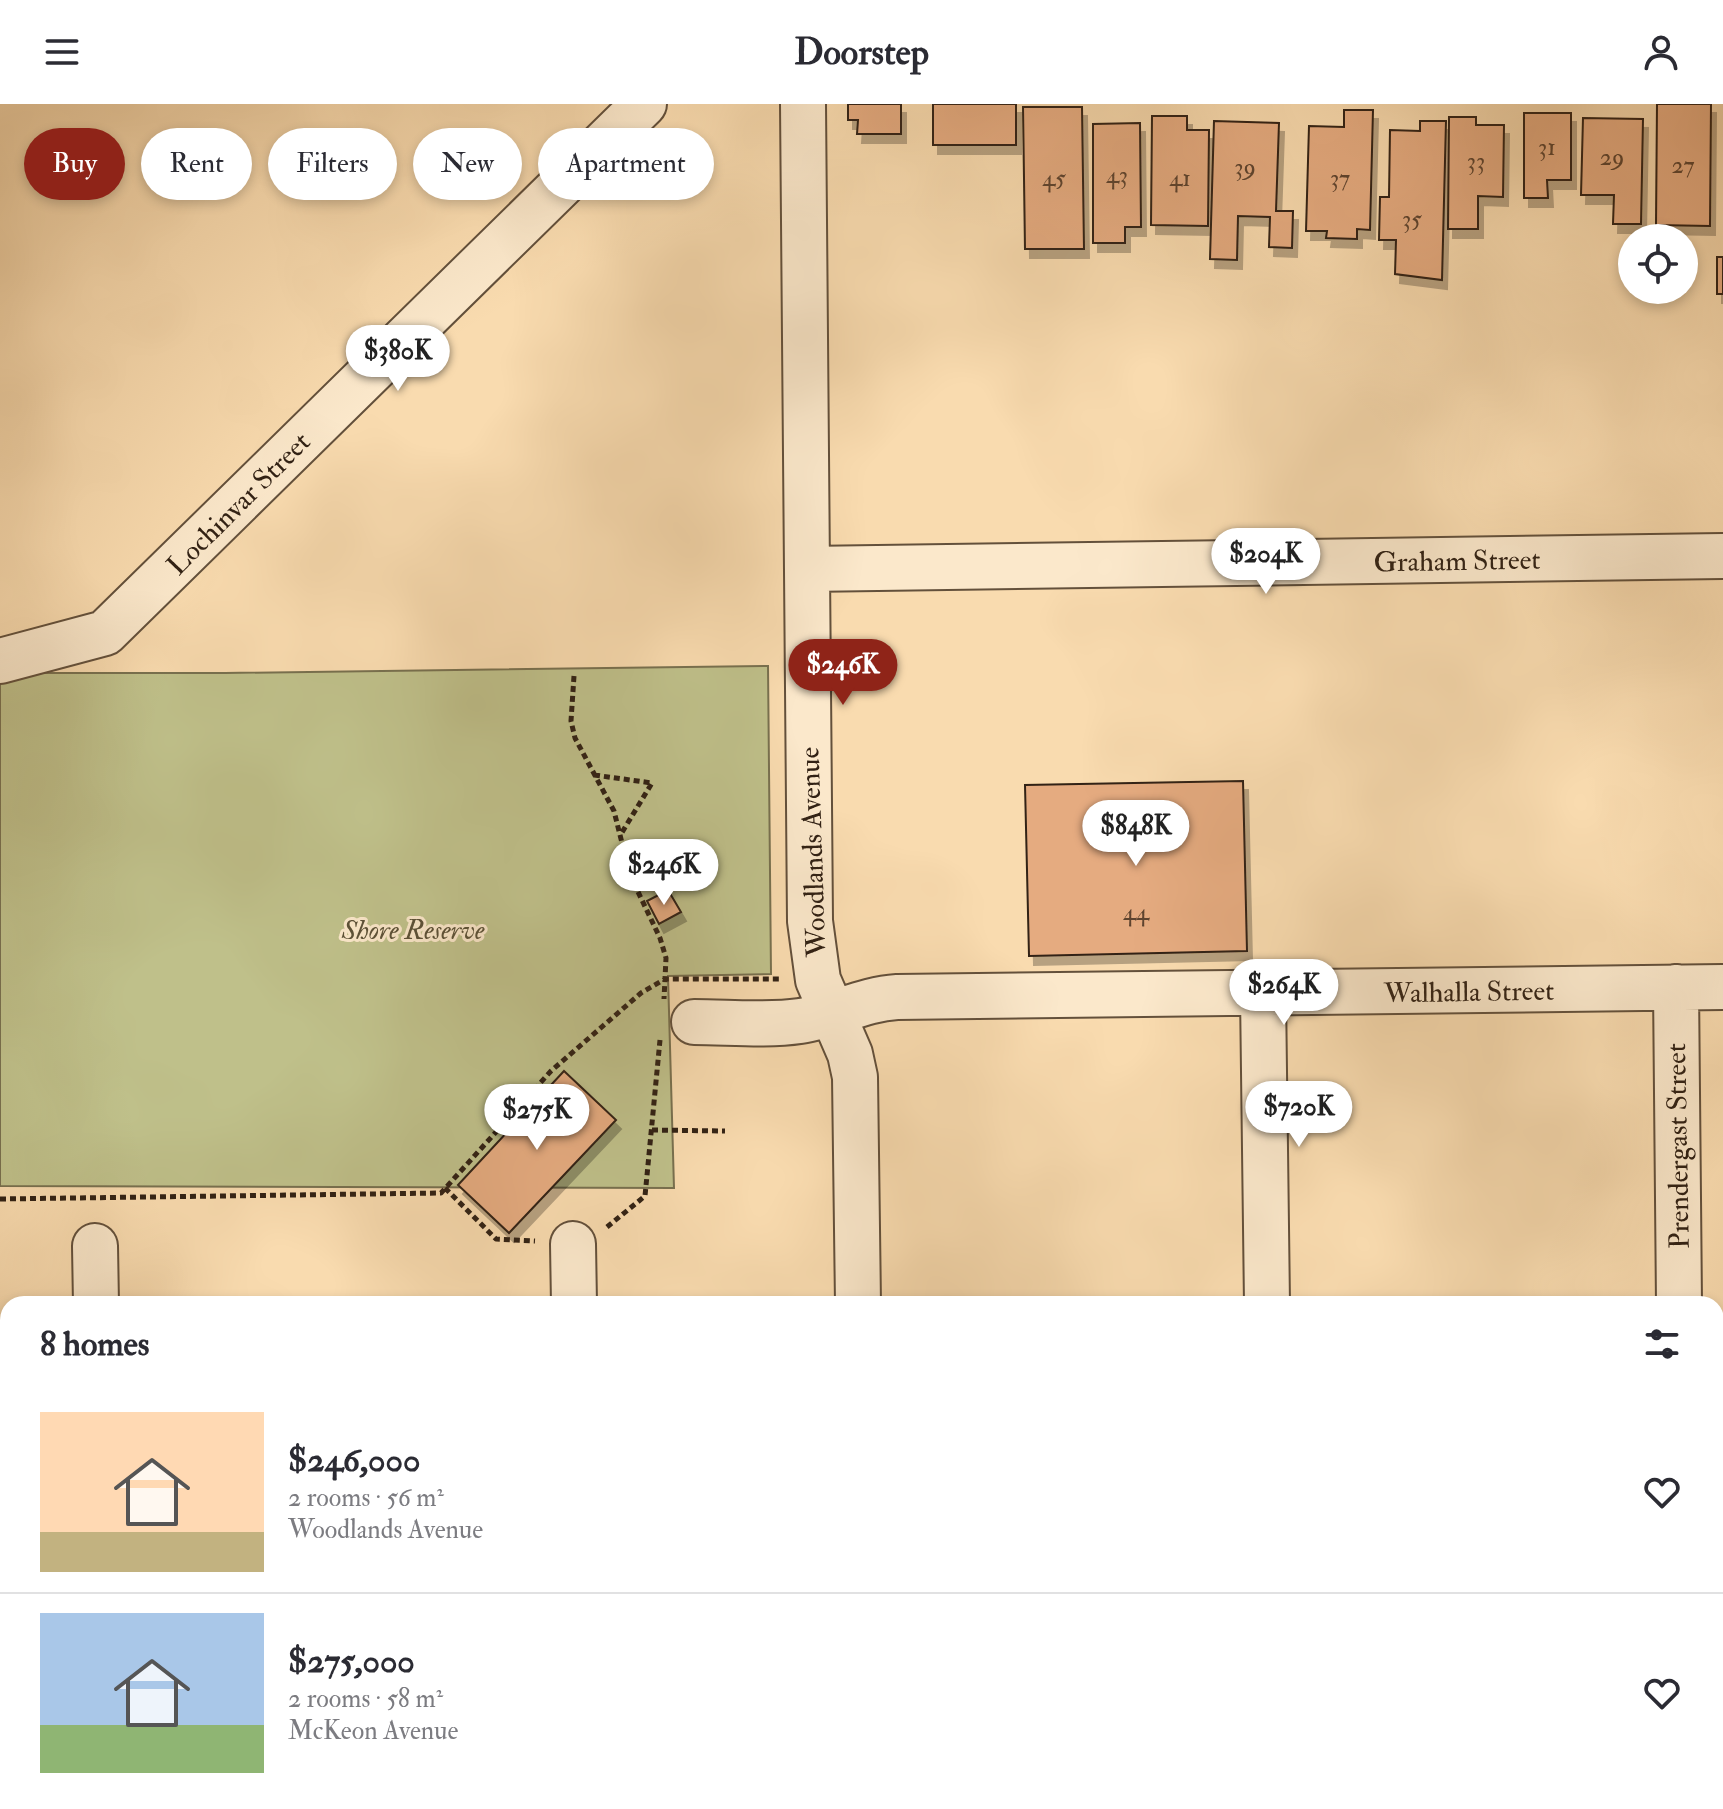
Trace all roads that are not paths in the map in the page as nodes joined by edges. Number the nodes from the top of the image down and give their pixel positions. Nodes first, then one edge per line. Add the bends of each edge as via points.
1 (644, 104) edge
2 (803, 104) edge
3 (1723, 556) edge
4 (807, 569) junction
5 (0, 661) edge
6 (1676, 987) junction
7 (1723, 987) edge
8 (1263, 994) junction
9 (826, 997) junction
10 (673, 1019) road end
11 (572, 1237) road end
12 (95, 1246) dead end
13 (96, 1296) edge
14 (574, 1296) edge
15 (858, 1296) edge
16 (1267, 1296) edge
17 (1679, 1296) edge

1 - 5 street, Lochinvar Street via 105,633
2 - 4 street, Woodlands Avenue
3 - 4 street, Graham Street
4 - 9 street, Woodlands Avenue via 810,921
6 - 7 street, Walhalla Street
6 - 8 street, Walhalla Street
6 - 17 street, Prendergast Street
8 - 9 street, Walhalla Street via 864,1001
8 - 16 street
9 - 10 street, Walhalla Street via 798,1022
9 - 15 street, Woodlands Avenue via 855,1077
11 - 14 street
12 - 13 street

